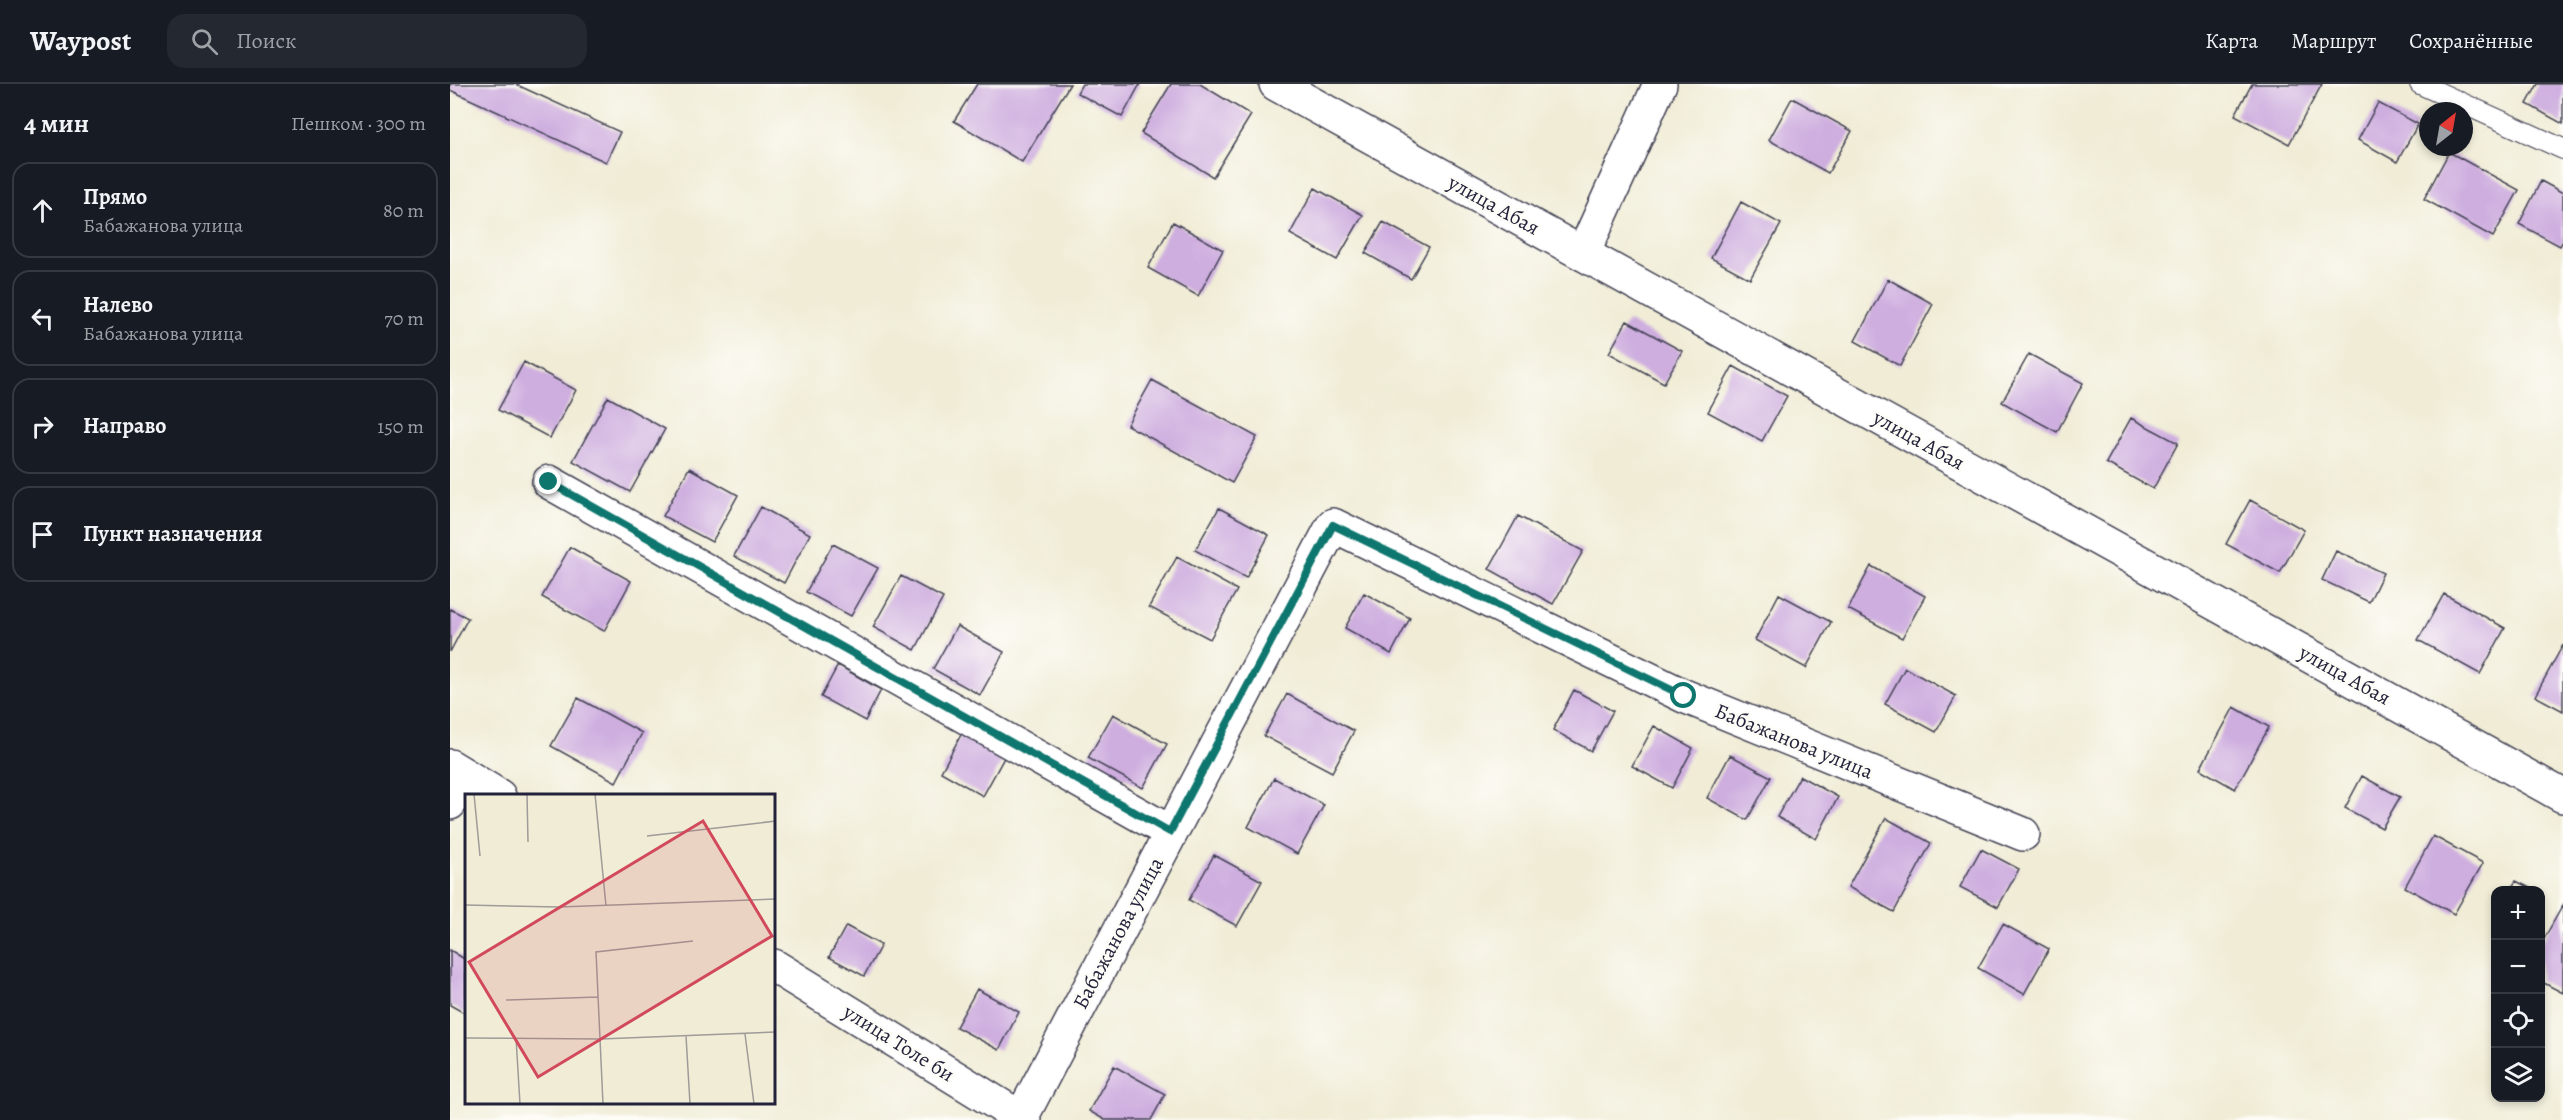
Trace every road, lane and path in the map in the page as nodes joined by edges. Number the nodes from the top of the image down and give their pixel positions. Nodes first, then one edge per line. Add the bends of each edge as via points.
1 (1276, 84) edge
2 (1660, 84) edge
3 (2420, 84) edge
4 (2563, 149) edge
5 (1583, 254) junction
6 (549, 482) dead end
7 (455, 781) edge
8 (493, 794) edge
9 (2563, 796) edge
10 (1170, 832) junction
11 (2023, 834) dead end
12 (776, 967) edge
13 (1022, 1120) edge

1 - 5 street, улица Абая
2 - 5 street
3 - 4 lane
5 - 9 street, улица Абая
6 - 10 street
7 - 8 street
10 - 11 street, Бабажанова улица via 1333,525 1684,696
10 - 13 street, Бабажанова улица
12 - 13 street, улица Толе би

